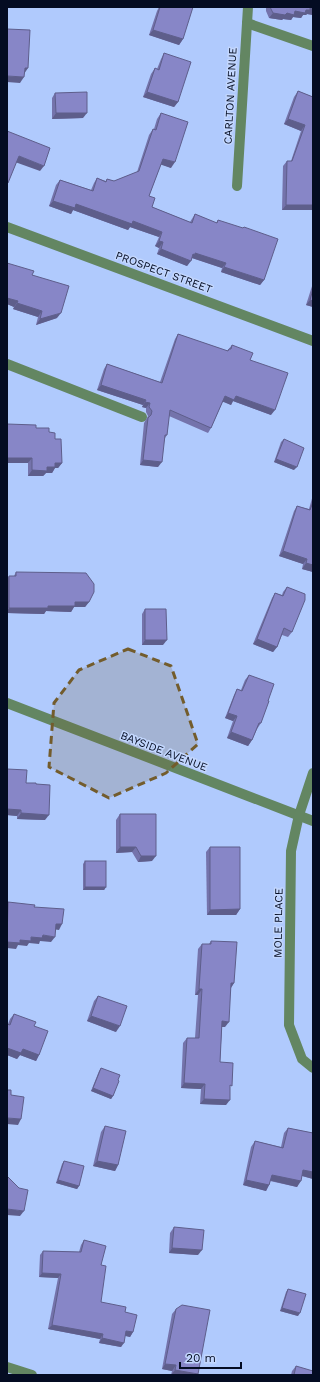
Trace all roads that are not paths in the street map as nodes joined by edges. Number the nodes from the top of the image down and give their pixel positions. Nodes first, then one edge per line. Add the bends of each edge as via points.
1 (248, 7) edge
2 (246, 23) junction
3 (313, 46) edge
4 (237, 186) dead end
5 (7, 226) edge
6 (313, 341) edge
7 (7, 364) edge
8 (142, 417) dead end
9 (7, 702) edge
10 (313, 773) edge
11 (299, 815) junction
12 (313, 821) edge
13 (313, 1068) edge
14 (7, 1367) edge
15 (32, 1375) edge

1 - 2 street, CARLTON AVENUE
2 - 3 street
2 - 4 street, CARLTON AVENUE
5 - 6 street, PROSPECT STREET
7 - 8 street
9 - 11 street, BAYSIDE AVENUE
10 - 11 street, MOLE PLACE
11 - 12 street, BAYSIDE AVENUE
11 - 13 street, MOLE PLACE via 291,851 289,1025 302,1059
14 - 15 street

